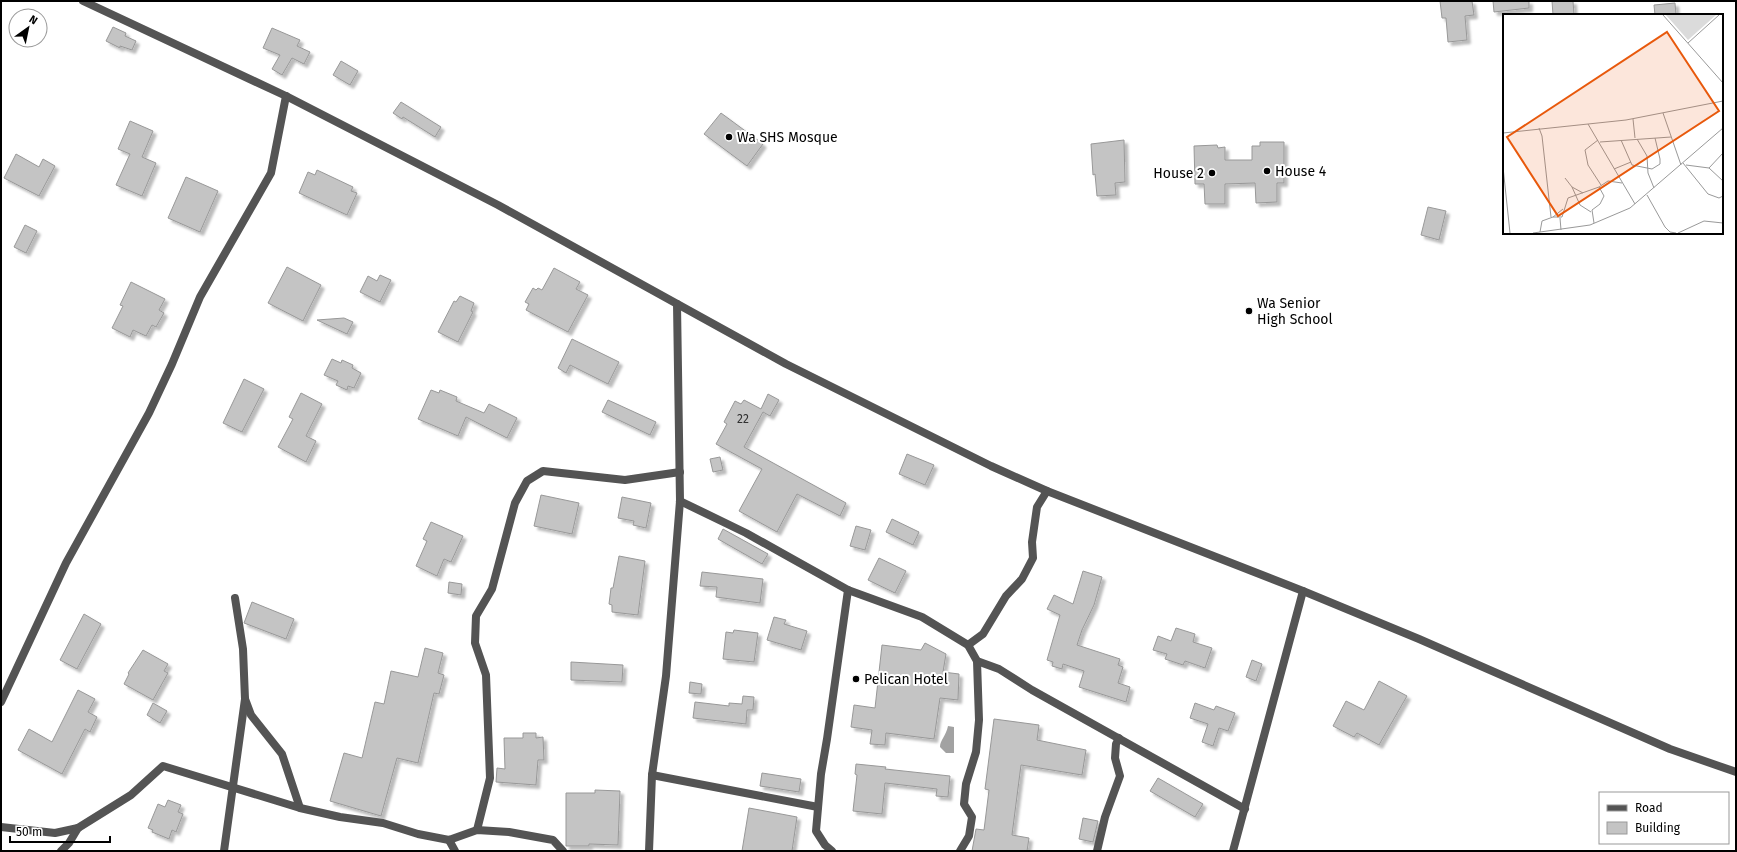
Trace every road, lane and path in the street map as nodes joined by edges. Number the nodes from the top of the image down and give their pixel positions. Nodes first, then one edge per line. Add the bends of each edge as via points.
1 (83, 1) edge
2 (286, 96) junction
3 (677, 304) junction
4 (680, 472) junction
5 (1047, 491) junction
6 (680, 501) junction
7 (848, 590) junction
8 (1303, 591) junction
9 (235, 598) dead end
10 (968, 645) junction
11 (977, 661) junction
12 (245, 698) junction
13 (1, 702) edge
14 (1119, 738) junction
15 (1736, 772) edge
16 (652, 775) junction
17 (232, 787) junction
18 (818, 807) junction
19 (300, 808) junction
20 (1245, 809) junction
21 (1, 827) edge
22 (78, 828) junction
23 (477, 830) junction
24 (449, 840) junction
25 (61, 851) edge
26 (224, 851) edge
27 (455, 851) edge
28 (562, 851) edge
29 (649, 851) edge
30 (832, 851) edge
31 (960, 851) edge
32 (1097, 851) edge
33 (1233, 851) edge

1 - 2 street
2 - 3 street via 498,205
2 - 13 street via 271,173 200,297 149,413 66,563
3 - 4 street
3 - 5 street via 786,364 990,466
4 - 6 street
4 - 23 street via 625,480 543,471 527,481 516,503 492,589 476,616 475,642 486,675 490,778
5 - 8 street
5 - 10 street via 1037,507 1032,542 1033,558 1026,572 982,634
6 - 7 street via 746,533
6 - 16 street via 666,676
7 - 10 street via 922,617
7 - 18 street
8 - 15 street via 1670,749
8 - 20 street
9 - 12 street via 243,649
10 - 11 street
11 - 14 street via 1000,669 1032,690
11 - 31 street via 977,744 966,784 964,804 972,817 969,836
12 - 17 street
12 - 19 street via 251,715 282,754
14 - 20 street
14 - 32 street via 1115,758 1120,776 1104,816
16 - 18 street
16 - 29 street
17 - 19 street
17 - 22 street via 163,766 131,795
17 - 26 street
18 - 30 street via 816,831 824,845
19 - 24 street via 383,823
20 - 33 street
21 - 22 street via 55,833
22 - 25 street
23 - 24 street
23 - 28 street via 509,832 553,840
24 - 27 street

